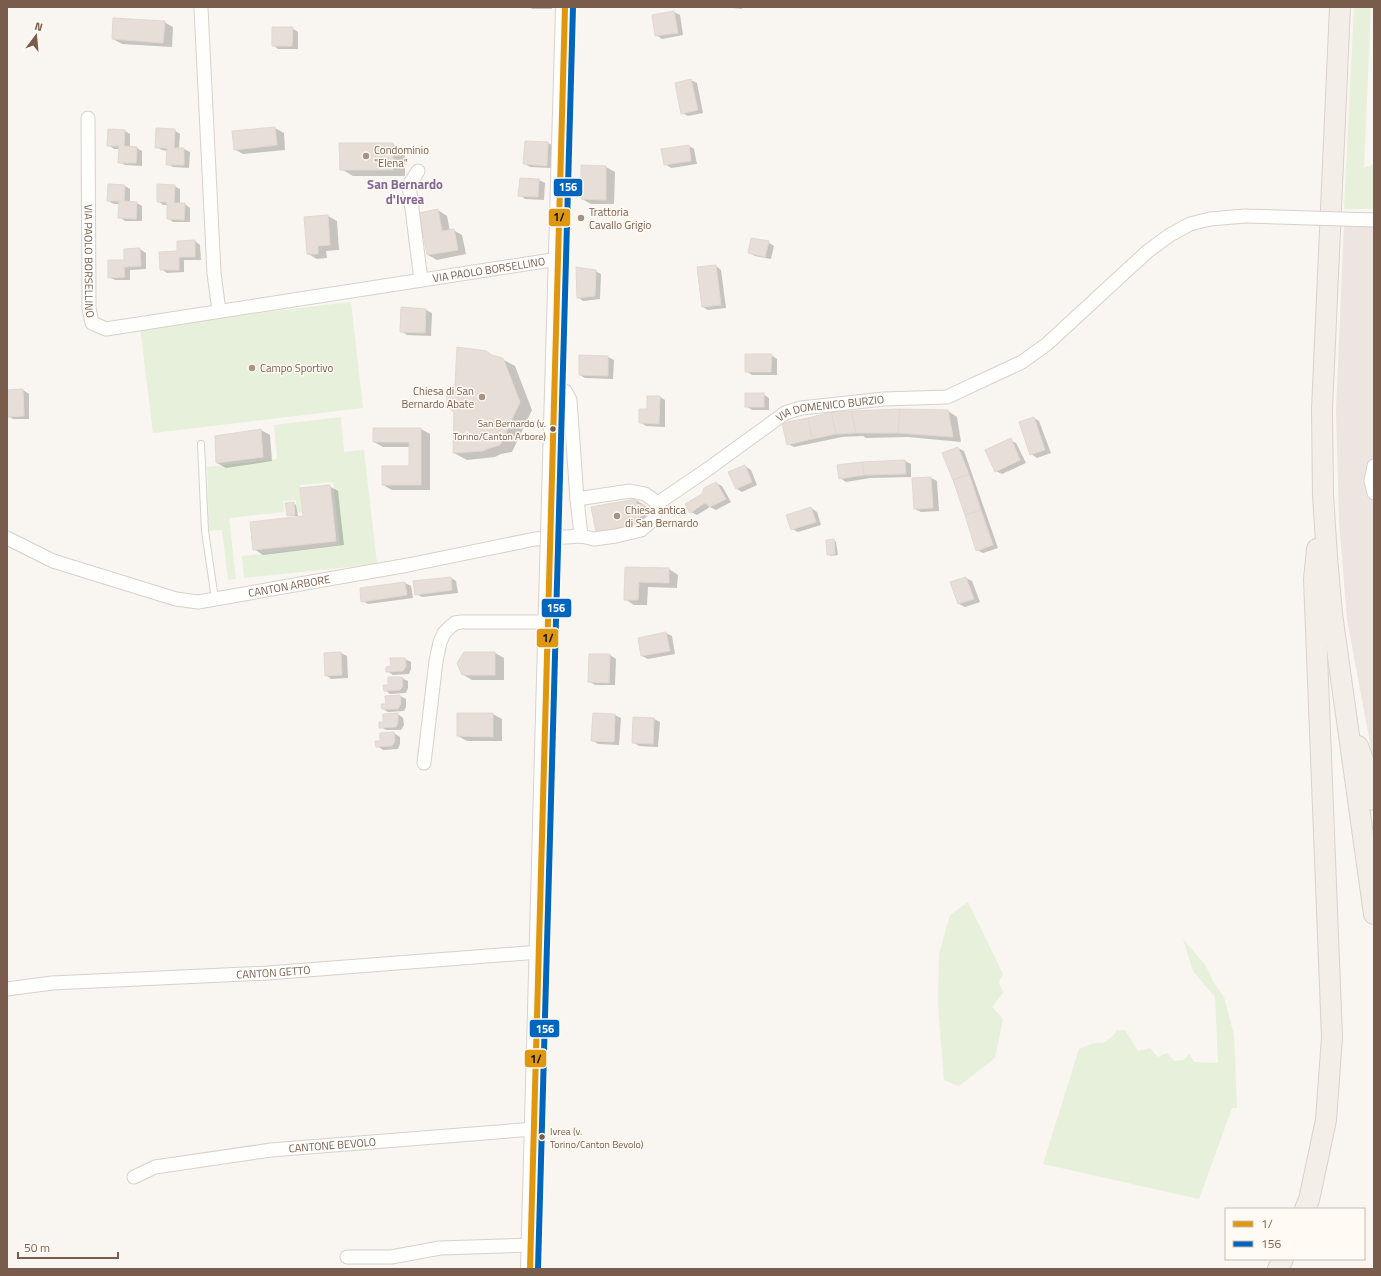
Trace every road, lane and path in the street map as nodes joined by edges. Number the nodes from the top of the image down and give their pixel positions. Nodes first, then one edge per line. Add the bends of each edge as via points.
1 (565, 7) edge
2 (1340, 7) edge
3 (201, 8) dead end
4 (88, 118) dead end
5 (418, 171) dead end
6 (1374, 220) edge
7 (558, 259) junction
8 (421, 280) junction
9 (219, 312) junction
10 (554, 390) junction
11 (201, 444) dead end
12 (1374, 466) edge
13 (1374, 493) edge
14 (1323, 495) junction
15 (577, 499) junction
16 (658, 503) junction
17 (580, 536) junction
18 (7, 538) edge
19 (215, 600) junction
20 (548, 614) junction
21 (1345, 713) junction
22 (424, 763) dead end
23 (1374, 800) edge
24 (1374, 914) edge
25 (539, 952) junction
26 (7, 989) edge
27 (534, 1129) junction
28 (134, 1177) dead end
29 (1305, 1208) edge
30 (531, 1245) junction
31 (347, 1257) dead end
32 (1282, 1260) edge
33 (530, 1269) edge
34 (1278, 1269) edge

1 - 7 street
2 - 14 main road via 1322,408
3 - 9 street via 214,273
4 - 9 street, VIA PAOLO BORSELLINO via 89,308 92,323 106,329
5 - 8 street, VIA PAOLO BORSELLINO via 409,185
6 - 16 street, VIA DOMENICO BURZIO, bridge via 1244,216 1210,219 1190,224 1148,251 1047,344 1022,362 947,397 884,398 801,408 785,413
7 - 8 street, VIA PAOLO BORSELLINO
7 - 10 street
8 - 9 street, VIA PAOLO BORSELLINO
10 - 15 street via 566,391 570,400
10 - 20 street, bridge
11 - 19 lane via 205,531
12 - 13 street via 1371,481
14 - 21 main road via 1332,614
14 - 29 main road via 1314,579 1332,1037 1326,1120
15 - 16 street via 630,491 645,494
15 - 17 street
16 - 17 street, CANTON ARBORE via 653,520 641,530 594,539
17 - 19 street, CANTON ARBORE via 535,540
18 - 19 street, CANTON ARBORE via 52,560 176,599 198,602
20 - 22 street via 460,622 455,623 444,633 436,661
20 - 25 street
21 - 23 main road via 1368,772
21 - 24 main road
25 - 26 street, CANTON GETTO via 268,973 52,983
25 - 27 street
27 - 28 street, CANTONE BEVOLO via 271,1150 154,1167
27 - 30 street
30 - 31 street via 440,1248 391,1257
30 - 33 street
32 - 34 main road

